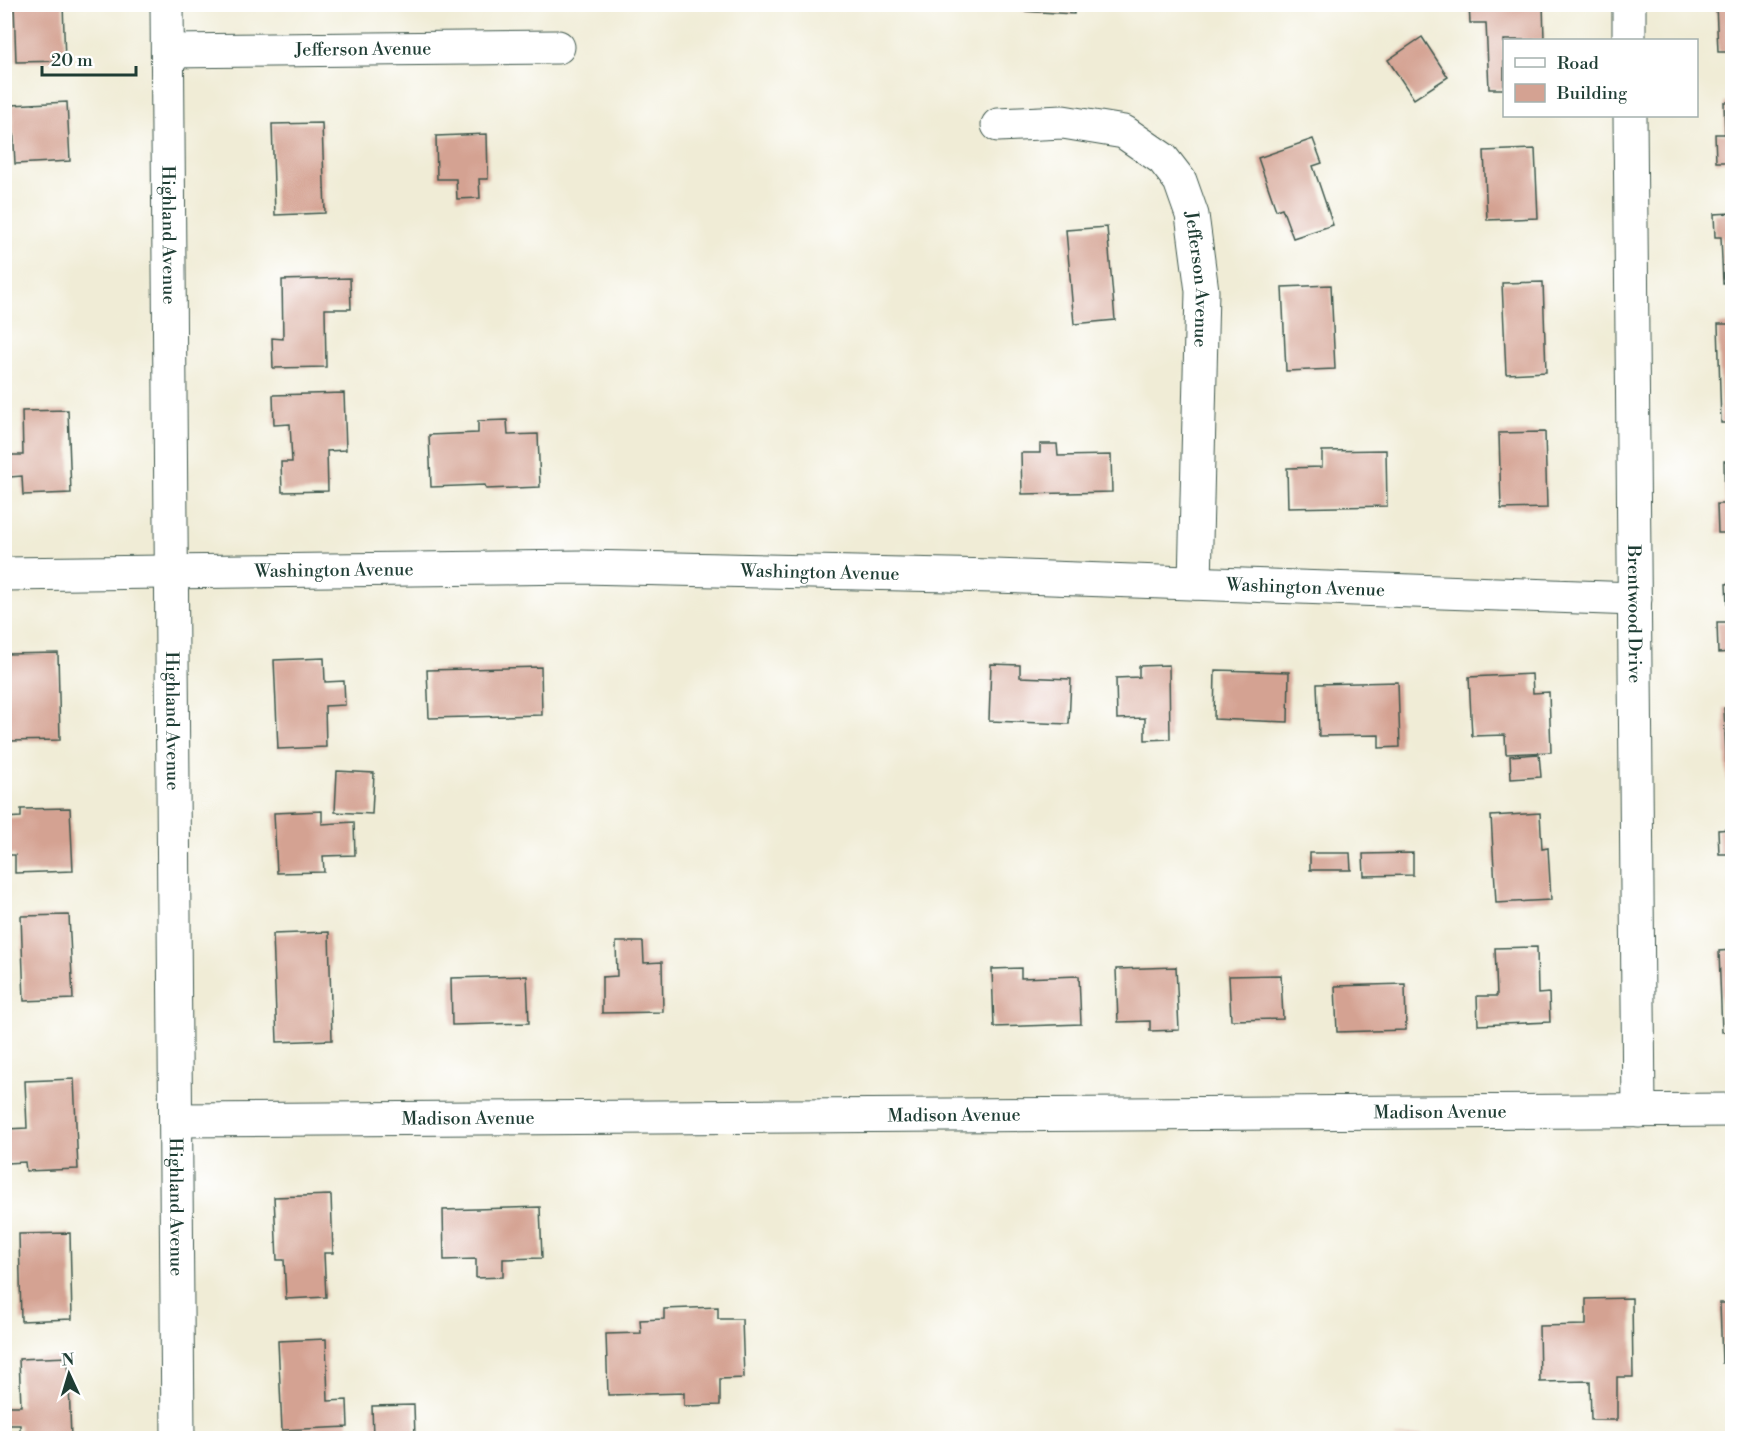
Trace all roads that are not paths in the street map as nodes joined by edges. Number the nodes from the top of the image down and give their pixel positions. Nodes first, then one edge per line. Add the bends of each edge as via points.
1 (167, 4) edge
2 (1629, 4) edge
3 (1629, 39) edge
4 (558, 47) dead end
5 (168, 51) junction
6 (1630, 117) edge
7 (999, 125) dead end
8 (171, 573) junction
9 (4, 574) edge
10 (1195, 583) junction
11 (1635, 599) junction
12 (1732, 1110) edge
13 (1639, 1111) junction
14 (177, 1120) junction
15 (178, 1438) edge

1 - 5 street, Highland Avenue
2 - 3 street
4 - 5 street, Jefferson Avenue
5 - 8 street, Highland Avenue
6 - 11 street, Brentwood Drive
7 - 10 street, Jefferson Avenue via 1063,122 1124,132 1163,159 1180,181 1192,215 1202,291
8 - 9 street, Washington Avenue
8 - 10 street, Washington Avenue via 582,567
8 - 14 street, Highland Avenue
10 - 11 street, Washington Avenue
11 - 13 street, Brentwood Drive
12 - 13 street, Madison Avenue
13 - 14 street, Madison Avenue
14 - 15 street, Highland Avenue

